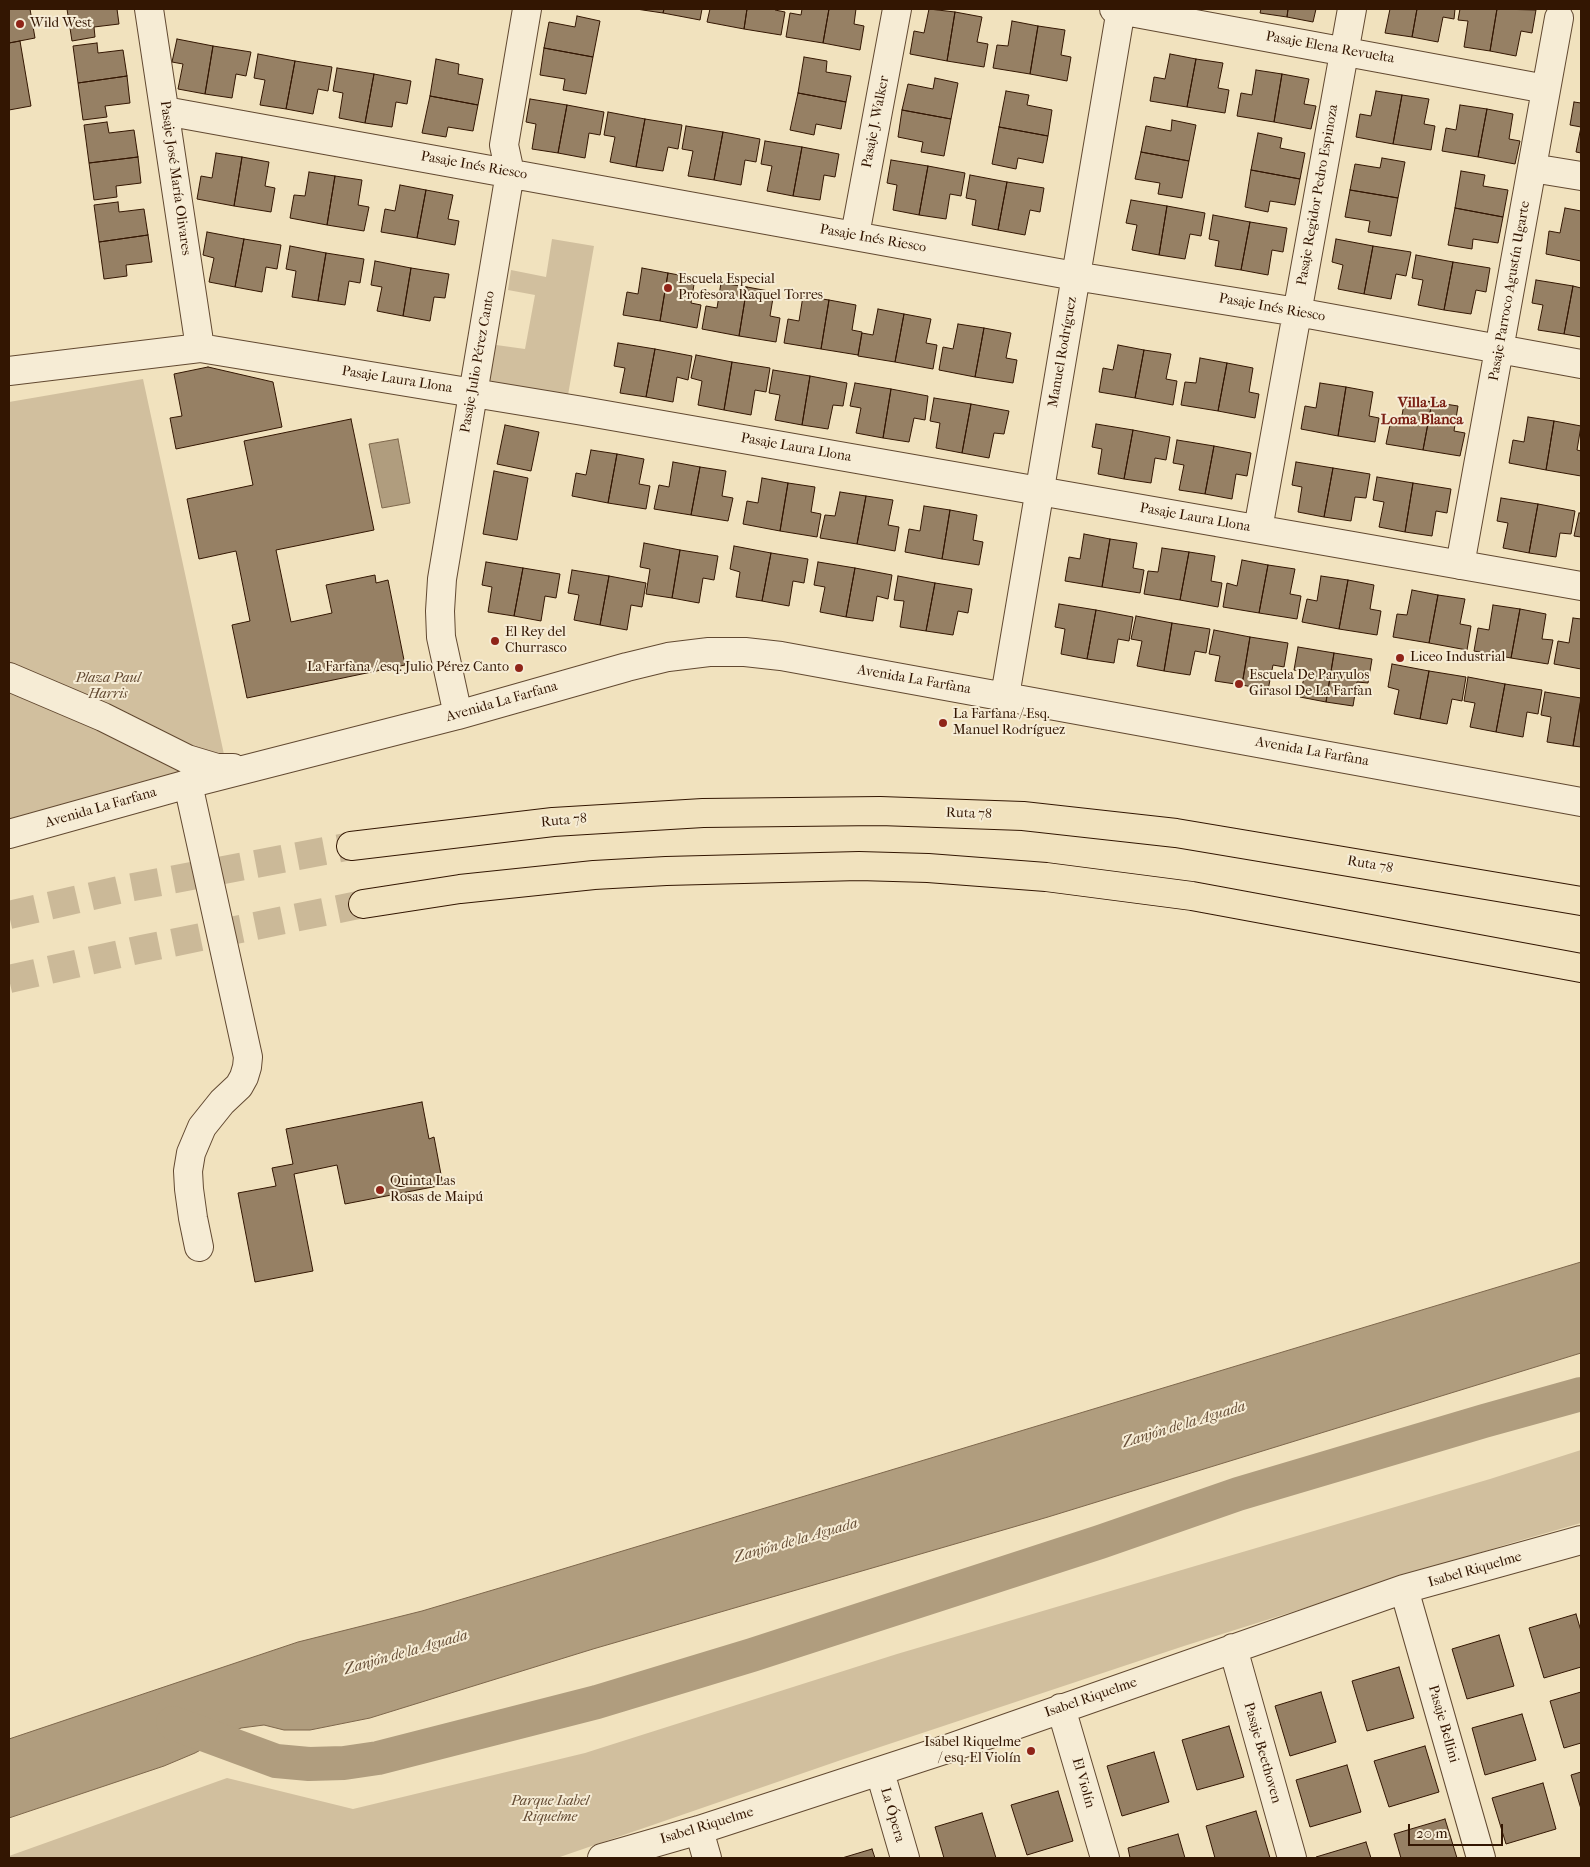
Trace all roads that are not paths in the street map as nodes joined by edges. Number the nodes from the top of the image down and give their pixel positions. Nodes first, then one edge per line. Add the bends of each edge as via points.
1 (149, 9) edge
2 (527, 9) edge
3 (897, 9) edge
4 (1118, 9) edge
5 (1352, 9) edge
6 (1559, 18) dead end
7 (1344, 51) junction
8 (1546, 89) junction
9 (165, 111) junction
10 (1532, 168) junction
11 (510, 173) junction
12 (1581, 176) edge
13 (855, 235) junction
14 (1076, 276) junction
15 (1297, 312) junction
16 (200, 348) junction
17 (1500, 349) junction
18 (1581, 364) edge
19 (9, 370) edge
20 (473, 392) junction
21 (1039, 491) junction
22 (1258, 529) junction
23 (1460, 565) junction
24 (1581, 586) edge
25 (9, 677) edge
26 (1005, 696) junction
27 (458, 715) junction
28 (252, 768) junction
29 (188, 784) junction
30 (1581, 802) edge
31 (9, 834) edge
32 (351, 846) tunnel mouth
33 (1581, 901) edge
34 (363, 904) tunnel mouth
35 (1581, 968) edge
36 (199, 1247) dead end
37 (1581, 1543) edge
38 (1404, 1590) junction
39 (1233, 1648) junction
40 (1061, 1708) junction
41 (880, 1772) junction
42 (699, 1830) junction
43 (602, 1858) edge
44 (707, 1858) edge
45 (905, 1858) edge
46 (1105, 1858) edge
47 (1292, 1858) edge
48 (1481, 1858) edge

1 - 9 street, Pasaje José María Olivares
2 - 11 street, Pasaje Julio Pérez Canto via 504,145
3 - 13 street, Pasaje J. Walker
4 - 7 street, Pasaje Elena Revuelta
4 - 14 street, Manuel Rodríguez
5 - 7 street, Pasaje Regidor Pedro Espinoza
6 - 8 street, Pasaje Parroco Agustín Ugarte
7 - 8 street, Pasaje Elena Revuelta
7 - 15 street, Pasaje Regidor Pedro Espinoza
8 - 10 street, Pasaje Parroco Agustín Ugarte
9 - 11 street, Pasaje Inés Riesco
9 - 16 street, Pasaje José María Olivares
10 - 12 street
10 - 17 street, Pasaje Parroco Agustín Ugarte
11 - 13 street, Pasaje Inés Riesco
11 - 20 street, Pasaje Julio Pérez Canto
13 - 14 street, Pasaje Inés Riesco
14 - 15 street, Pasaje Inés Riesco
14 - 21 street, Manuel Rodríguez
15 - 17 street, Pasaje Inés Riesco
15 - 22 street, Pasaje Regidor Pedro Espinoza
16 - 19 street, Pasaje Laura Llona
16 - 20 street, Pasaje Laura Llona
17 - 18 street, Pasaje Inés Riesco
17 - 23 street, Pasaje Parroco Agustín Ugarte
20 - 21 street, Pasaje Laura Llona
20 - 27 street, Pasaje Julio Pérez Canto via 442,579 440,611 444,660
21 - 22 street, Pasaje Laura Llona
21 - 26 street, Manuel Rodríguez
22 - 23 street, Pasaje Laura Llona
23 - 24 street, Pasaje Laura Llona
25 - 28 street, Avenida La Farfana via 187,759 217,768
26 - 27 street, Avenida La Farfana via 781,656 709,652 627,667
26 - 30 street, Avenida La Farfana
27 - 28 street, Avenida La Farfana
28 - 29 street, Avenida La Farfana
29 - 31 street, Avenida La Farfana
29 - 36 street via 248,1057 241,1082 202,1127 191,1153 189,1189
32 - 33 highway, Ruta 78 via 553,822 703,812 880,811 1023,816 1176,833
34 - 35 highway via 460,889 594,875 859,866 928,868 1046,877 1192,896
37 - 38 street, Isabel Riquelme
38 - 39 street, Isabel Riquelme
38 - 48 street, Pasaje Bellini
39 - 40 street, Isabel Riquelme
39 - 47 street, Pasaje Beethoven
40 - 41 street, Isabel Riquelme
40 - 46 street, El Violín
41 - 42 street, Isabel Riquelme
41 - 45 street, La Ópera
42 - 43 street, Isabel Riquelme
42 - 44 street

